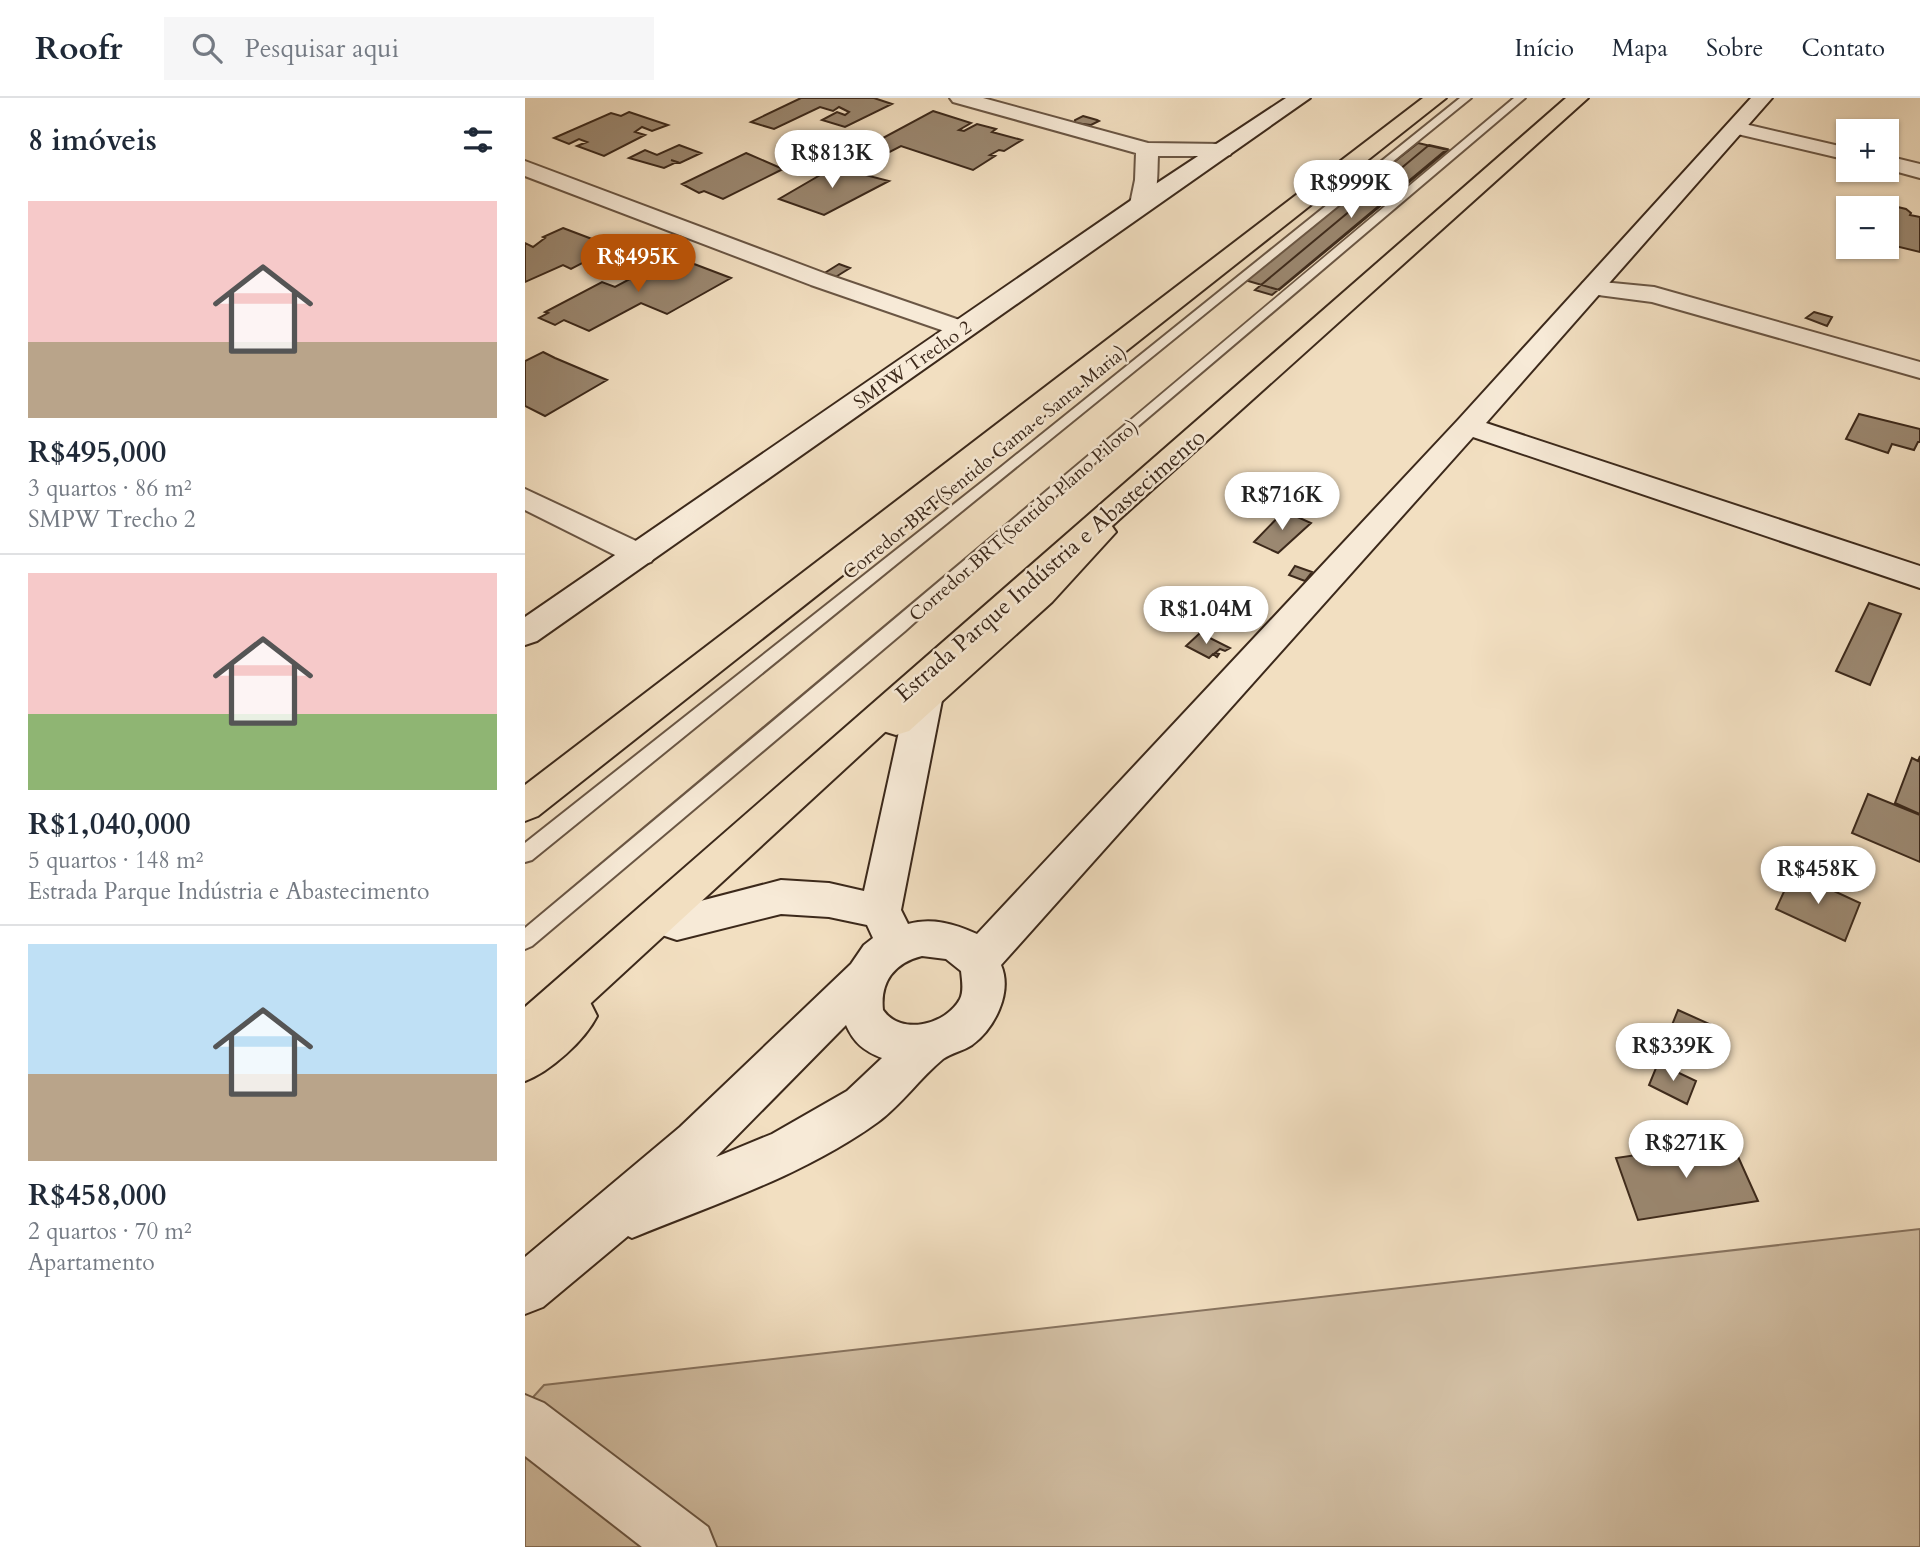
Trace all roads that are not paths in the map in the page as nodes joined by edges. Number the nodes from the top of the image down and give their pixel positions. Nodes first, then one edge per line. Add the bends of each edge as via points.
1 (960, 98) edge
2 (1300, 98) edge
3 (1436, 98) edge
4 (1466, 98) edge
5 (1520, 98) edge
6 (1578, 98) edge
7 (1762, 98) edge
8 (1735, 128) junction
9 (1147, 149) junction
10 (1221, 150) junction
11 (1836, 152) edge
12 (1899, 166) edge
13 (525, 168) edge
14 (1920, 171) edge
15 (1141, 204) junction
16 (1613, 265) junction
17 (1592, 288) junction
18 (1654, 295) junction
19 (962, 329) junction
20 (1920, 370) edge
21 (1468, 426) junction
22 (525, 498) edge
23 (1120, 505) junction
24 (640, 555) junction
25 (1920, 577) edge
26 (525, 633) edge
27 (925, 695) junction
28 (525, 806) edge
29 (525, 854) edge
30 (677, 923) junction
31 (889, 928) junction
32 (525, 940) edge
33 (979, 961) junction
34 (865, 977) junction
35 (525, 1035) edge
36 (931, 1042) junction
37 (525, 1061) edge
38 (601, 1227) junction
39 (525, 1289) edge
40 (525, 1422) edge
41 (688, 1547) edge

1 - 9 street
2 - 10 street, SMPW Trecho 2
3 - 28 main road
4 - 29 lane, Corredor BRT(Sentido Gama e Santa Maria)
5 - 32 lane, Corredor BRT(Sentido Plano Piloto)
6 - 23 main road, Estrada Parque Indústria e Abastecimento
7 - 8 street
8 - 11 street
8 - 16 street
9 - 10 street
9 - 15 street
10 - 15 street, SMPW Trecho 2
12 - 14 street
13 - 19 street
15 - 19 street, SMPW Trecho 2
16 - 17 street
16 - 18 street
17 - 18 street
17 - 21 street
18 - 20 street
19 - 24 street, SMPW Trecho 2
21 - 25 street
21 - 33 street
22 - 24 street
23 - 27 main road via 1097,536 1040,594
23 - 35 main road, Estrada Parque Indústria e Abastecimento
24 - 26 street, SMPW Trecho 2
27 - 30 main road
27 - 31 street
30 - 31 street via 781,897 829,900
30 - 37 main road
31 - 33 street via 945,939 965,947
31 - 34 street via 879,958
33 - 36 street via 984,979 982,999 971,1018 954,1033
34 - 36 street via 859,1000 865,1021 881,1037 904,1044
34 - 38 street via 697,1143
36 - 38 street via 863,1106 789,1150
38 - 39 street
40 - 41 street

